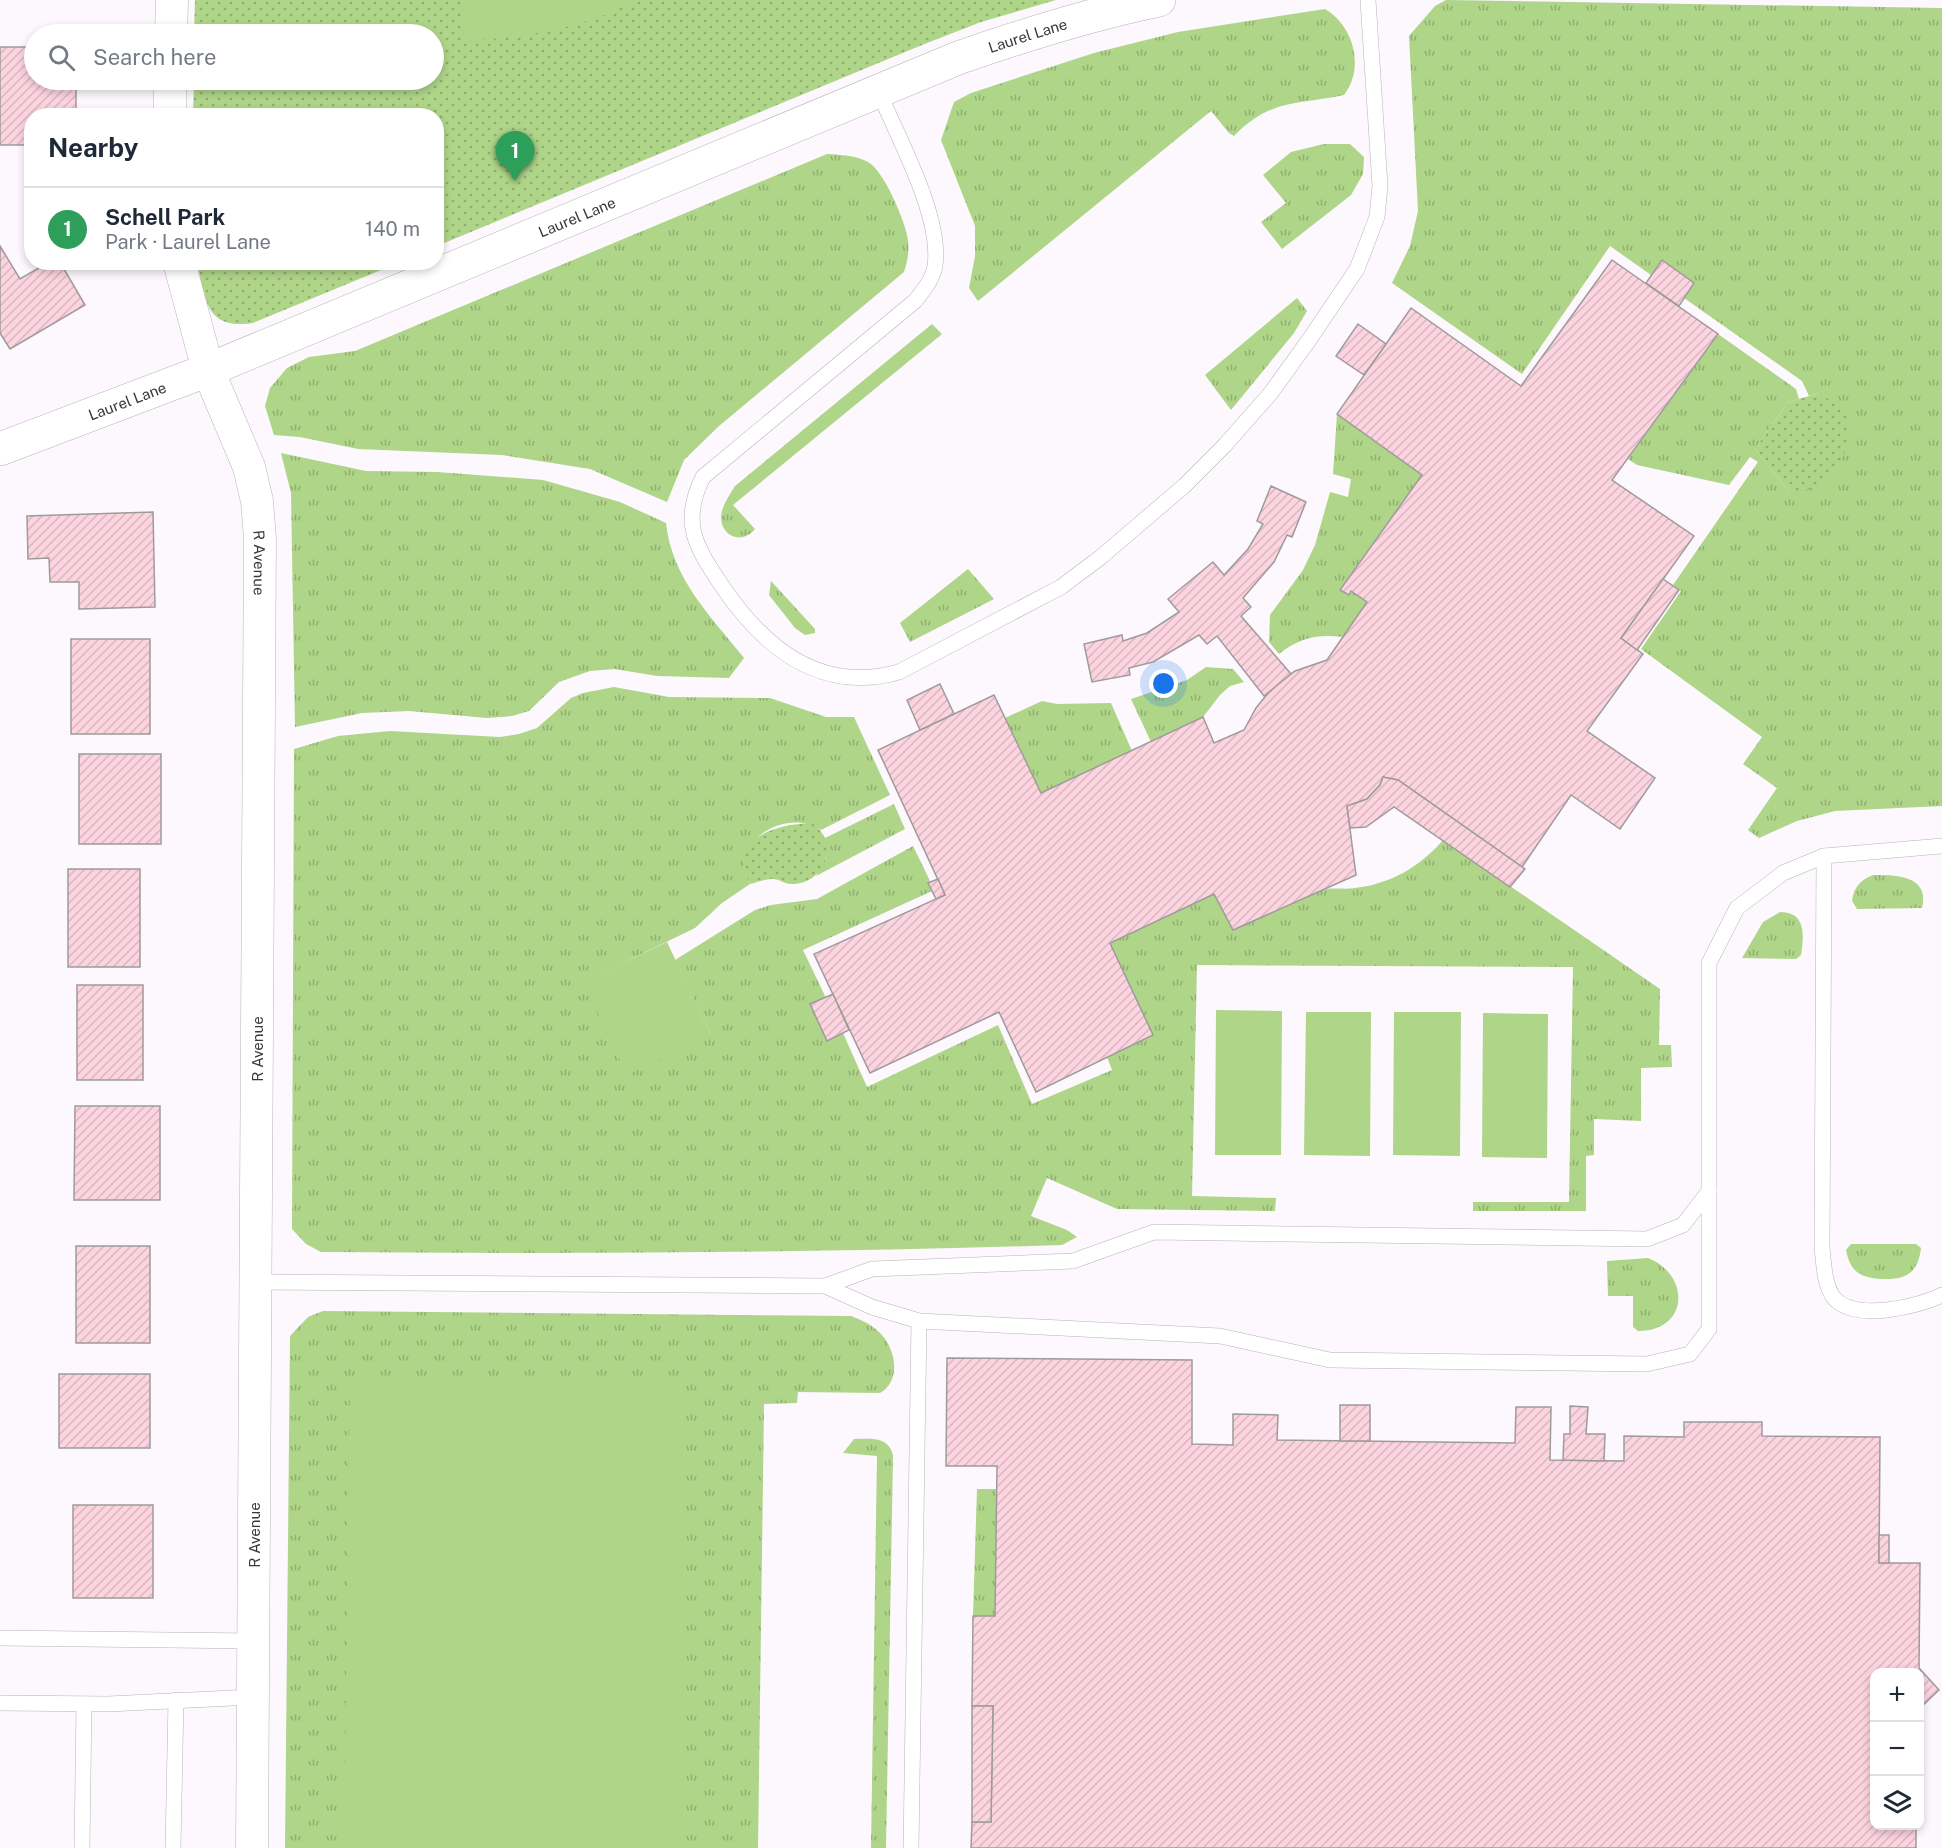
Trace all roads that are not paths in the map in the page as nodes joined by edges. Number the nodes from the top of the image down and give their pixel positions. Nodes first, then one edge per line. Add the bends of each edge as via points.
1 (172, 0) edge
2 (1159, 0) edge
3 (1368, 0) edge
4 (171, 24) edge
5 (170, 90) edge
6 (879, 92) junction
7 (170, 108) edge
8 (181, 270) edge
9 (208, 370) junction
10 (0, 449) edge
11 (1942, 846) edge
12 (1824, 856) junction
13 (1708, 1191) junction
14 (256, 1282) junction
15 (825, 1286) junction
16 (1942, 1295) edge
17 (919, 1321) junction
18 (0, 1638) edge
19 (253, 1641) junction
20 (253, 1697) junction
21 (176, 1700) junction
22 (0, 1703) edge
23 (84, 1704) junction
24 (82, 1848) edge
25 (173, 1848) edge
26 (252, 1848) edge
27 (911, 1848) edge

1 - 4 street
2 - 6 street, Laurel Lane via 1036,31 958,58
3 - 6 lane via 1380,186 1377,218 1357,268 1277,385 1184,486 1080,574 899,672 859,677 812,669 771,645 740,612 706,563 694,539 691,517 694,494 703,477 915,302 935,268 931,216
5 - 7 street
6 - 9 street, Laurel Lane
8 - 9 street, R Avenue
9 - 10 street, Laurel Lane
9 - 14 street, R Avenue via 249,467 260,539
11 - 12 lane
12 - 13 lane via 1783,873 1737,908 1708,963
12 - 16 lane via 1825,1277 1835,1299 1851,1307 1875,1311 1898,1310
13 - 15 lane via 1683,1225 1647,1239 1155,1232 1073,1261 872,1269
13 - 17 lane via 1708,1329 1690,1354 1647,1364 1330,1360 1220,1336
14 - 15 lane
14 - 19 street, R Avenue
15 - 17 lane via 872,1307
17 - 27 lane
18 - 19 lane
19 - 20 street, R Avenue
20 - 21 lane
20 - 26 street, R Avenue
21 - 23 lane
21 - 25 lane
22 - 23 lane
23 - 24 lane

